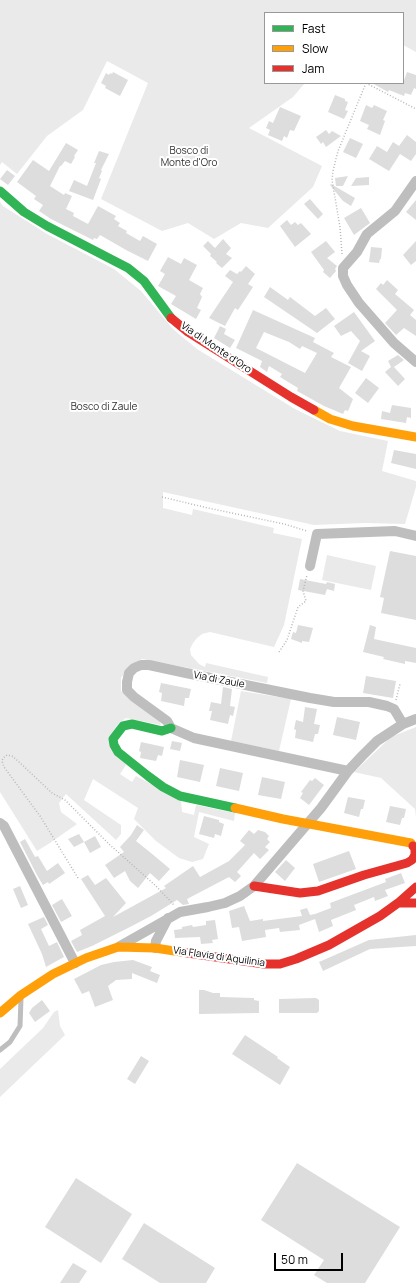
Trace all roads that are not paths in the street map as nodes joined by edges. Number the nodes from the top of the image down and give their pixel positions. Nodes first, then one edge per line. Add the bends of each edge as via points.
1 (416, 182) edge
2 (0, 191) edge
3 (416, 362) edge
4 (416, 437) edge
5 (416, 536) edge
6 (310, 566) road end
7 (416, 719) edge
8 (404, 724) junction
9 (171, 728) junction
10 (348, 771) junction
11 (0, 823) edge
12 (309, 823) junction
13 (254, 886) junction
14 (416, 887) edge
15 (398, 903) junction
16 (416, 903) edge
17 (168, 918) junction
18 (118, 947) junction
19 (155, 948) junction
20 (75, 963) junction
21 (21, 995) junction
22 (0, 1013) edge
23 (0, 1050) edge

1 - 3 street via 395,212 367,234 357,252 343,268 343,276 358,303 394,343
2 - 4 street, Via di Monte d'Oro via 24,212 47,226 128,268 144,280 167,313 188,332 292,397 330,419 353,426
5 - 6 street via 395,531 317,534
7 - 8 street
8 - 9 street, Via di Zaule via 391,708 369,702 334,702 310,698 149,665 134,668 129,673 127,690 168,721
8 - 10 street via 377,741
9 - 10 street, Via di Zaule via 194,738
9 - 12 street, Via di Zaule via 162,731 132,724 124,726 113,739 114,745 118,752 143,772 180,796
10 - 12 street
11 - 20 street via 4,826
12 - 13 street
12 - 13 street, Via di Zaule via 411,843 415,848 415,854 407,863 364,874 318,891 300,893
13 - 17 street via 225,902 180,912
14 - 15 street, Via Flavia di Aquilinia
15 - 16 street
15 - 19 street, Via Flavia di Aquilinia via 329,945 280,964 264,964
17 - 18 street
17 - 19 street
18 - 19 street, Via Flavia di Aquilinia
18 - 20 street, Via Flavia di Aquilinia
20 - 21 street, Via Flavia di Aquilinia
21 - 22 street, Via Flavia di Aquilinia
21 - 23 lane via 20,1026 10,1042

